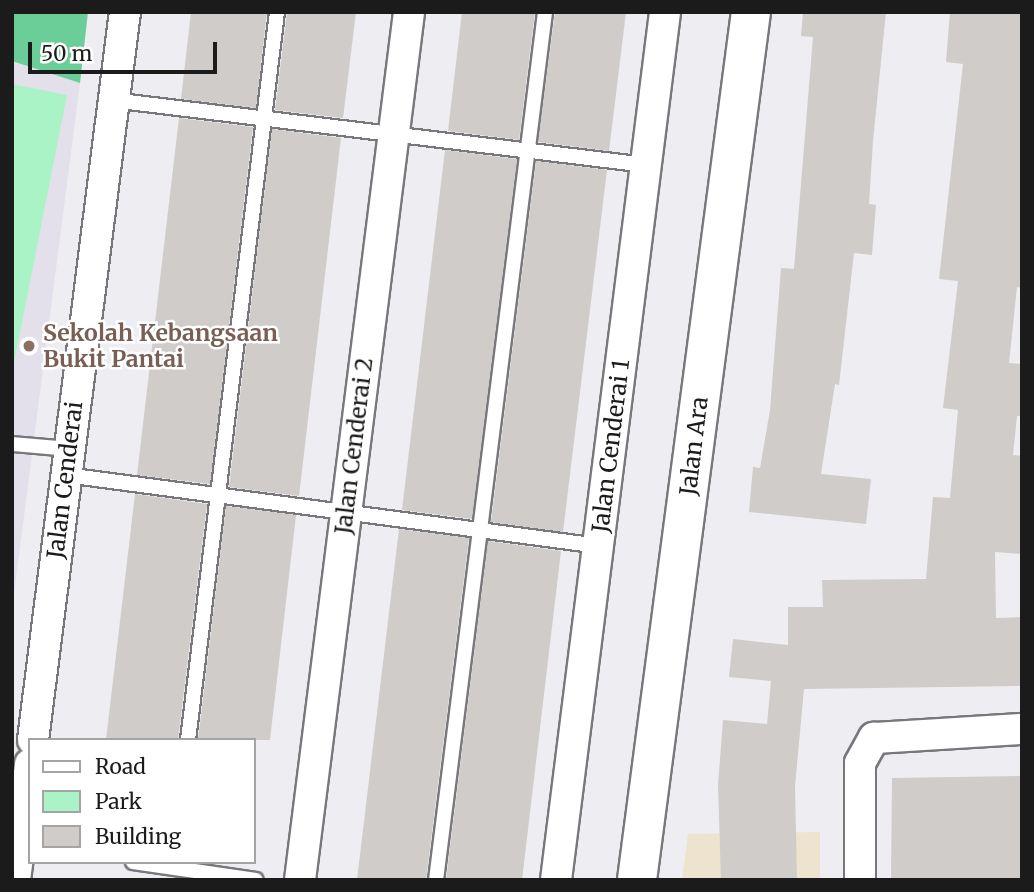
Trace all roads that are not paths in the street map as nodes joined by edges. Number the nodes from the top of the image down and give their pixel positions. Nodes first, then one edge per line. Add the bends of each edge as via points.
1 (125, 12) edge
2 (277, 12) edge
3 (409, 12) edge
4 (545, 12) edge
5 (665, 12) edge
6 (751, 12) edge
7 (111, 99) junction
8 (264, 119) junction
9 (393, 135) junction
10 (528, 151) junction
11 (646, 165) junction
12 (12, 444) edge
13 (68, 462) junction
14 (218, 495) junction
15 (346, 513) junction
16 (480, 530) junction
17 (599, 546) junction
18 (1022, 729) edge
19 (33, 738) edge
20 (188, 738) edge
21 (28, 792) edge
22 (24, 847) edge
23 (142, 864) edge
24 (172, 870) edge
25 (15, 880) edge
26 (256, 880) edge
27 (300, 880) edge
28 (436, 880) edge
29 (556, 880) edge
30 (637, 880) edge
31 (860, 880) edge

1 - 7 street, Jalan Cenderai
2 - 8 lane
3 - 9 street, Jalan Cenderai 2
4 - 10 lane
5 - 11 street, Jalan Cenderai 1
6 - 30 street, Jalan Ara
7 - 8 lane
7 - 13 street, Jalan Cenderai
8 - 9 lane
8 - 14 lane
9 - 10 lane
9 - 15 street, Jalan Cenderai 2
10 - 11 lane
10 - 16 lane
11 - 17 street, Jalan Cenderai 1
12 - 13 lane
13 - 14 lane
13 - 19 street, Jalan Cenderai
14 - 15 lane
14 - 20 lane
15 - 16 lane
15 - 27 street, Jalan Cenderai 2
16 - 17 lane
16 - 28 lane
17 - 29 street, Jalan Cenderai 1
18 - 31 street via 874,738 860,763
21 - 22 street
22 - 25 street
23 - 24 lane
24 - 26 lane

